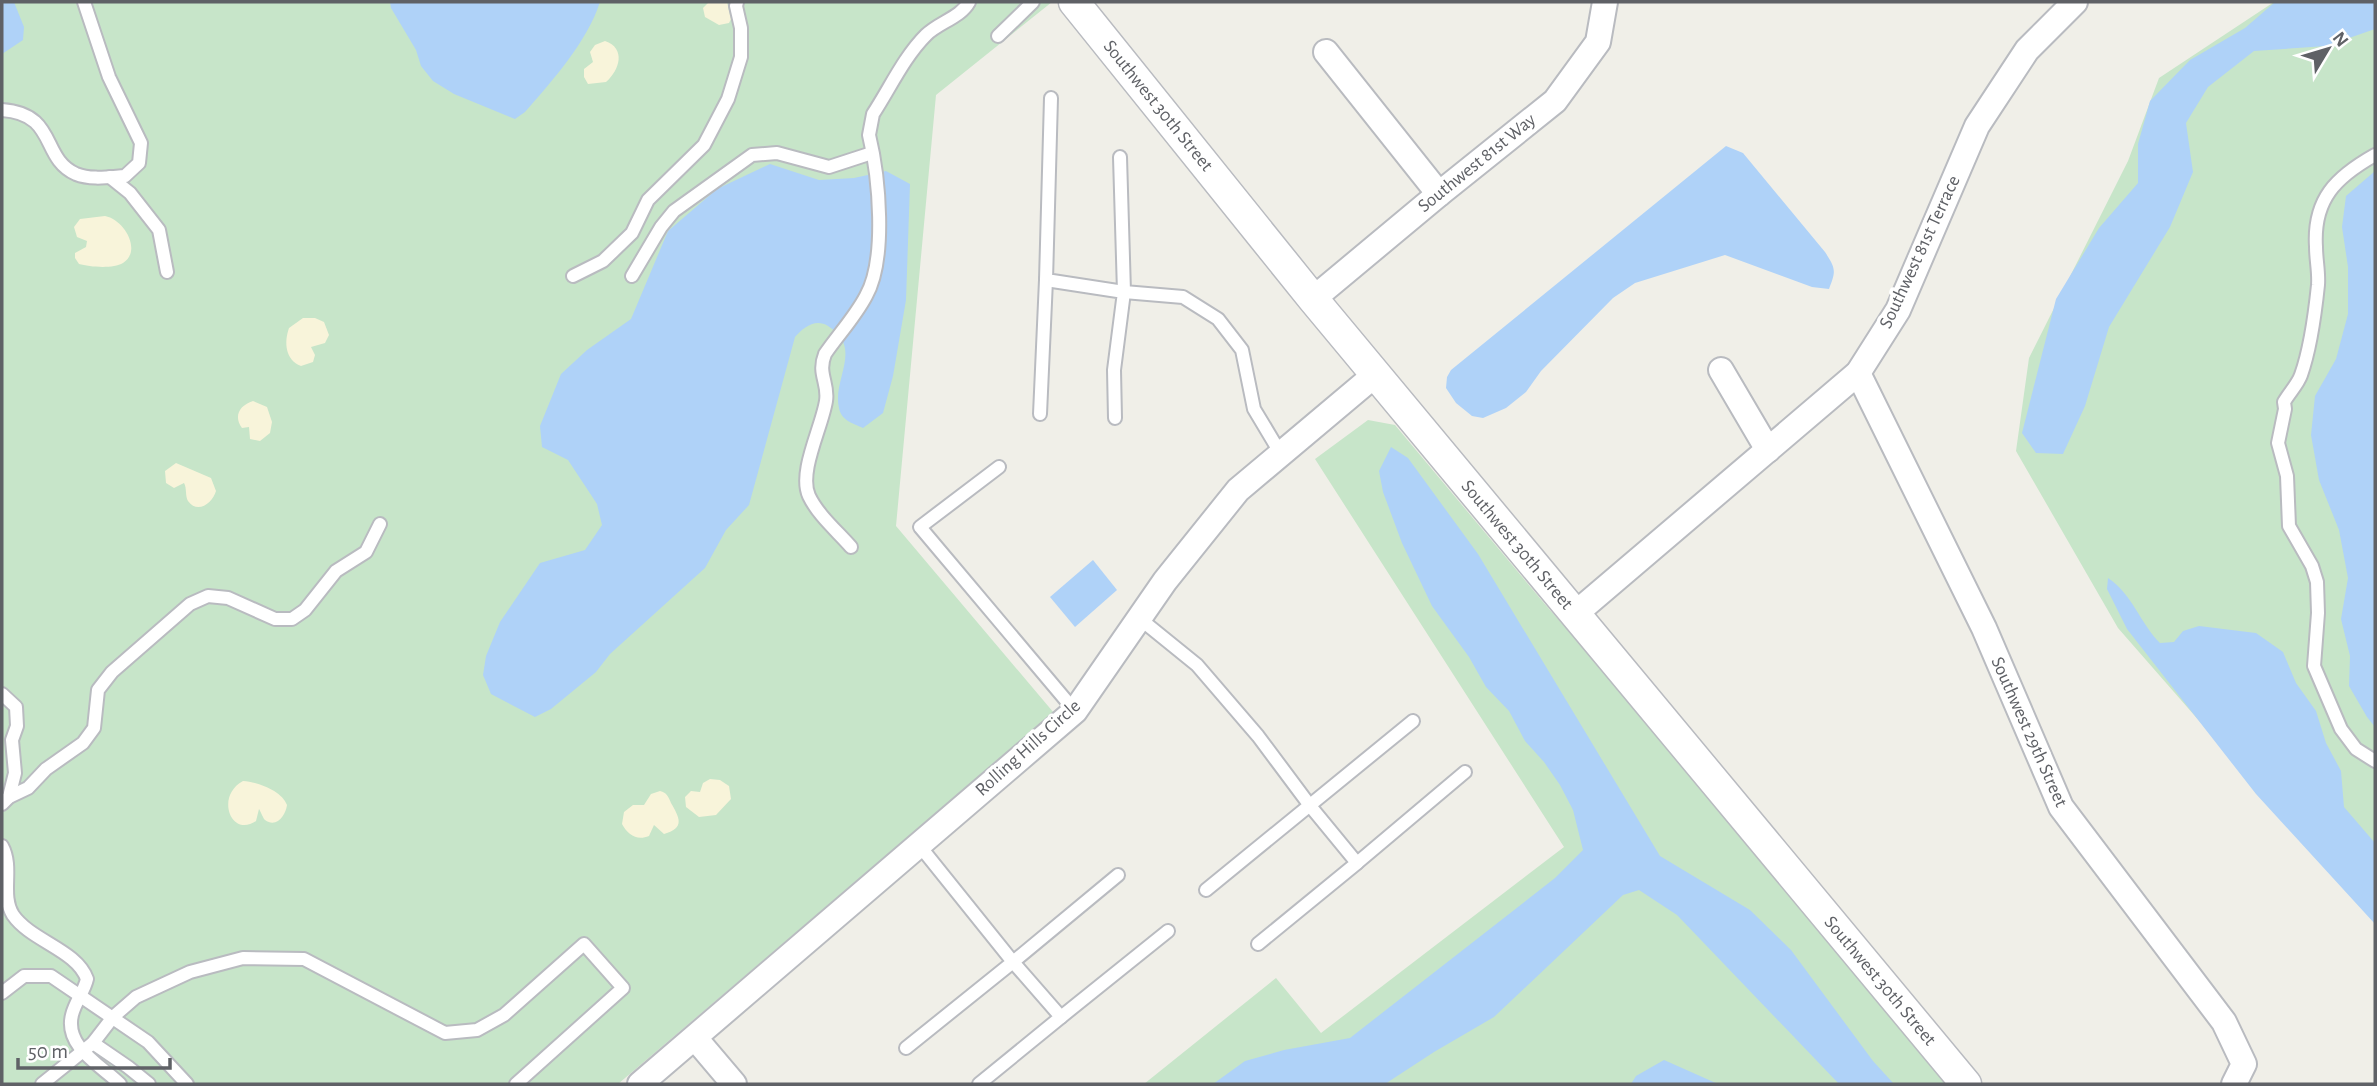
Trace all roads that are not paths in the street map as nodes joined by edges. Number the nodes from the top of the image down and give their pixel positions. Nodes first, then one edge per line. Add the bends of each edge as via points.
1 (84, 2) edge
2 (737, 2) edge
3 (969, 2) edge
4 (1033, 2) edge
5 (1074, 2) edge
6 (1605, 2) edge
7 (2075, 2) edge
8 (998, 36) dead end
9 (1326, 52) dead end
10 (1051, 98) dead end
11 (2, 110) edge
12 (2375, 155) edge
13 (1120, 157) dead end
14 (873, 159) junction
15 (110, 177) junction
16 (1439, 194) junction
17 (167, 272) dead end
18 (573, 276) dead end
19 (632, 276) dead end
20 (1046, 280) junction
21 (1124, 292) junction
22 (1313, 299) junction
23 (1721, 370) dead end
24 (1858, 373) junction
25 (1376, 374) junction
26 (1040, 414) dead end
27 (1115, 418) dead end
28 (1768, 450) junction
29 (1280, 454) junction
30 (999, 467) dead end
31 (380, 524) dead end
32 (851, 547) dead end
33 (1575, 614) junction
34 (1139, 618) junction
35 (2, 694) edge
36 (1075, 710) junction
37 (1413, 721) dead end
38 (2375, 761) edge
39 (1465, 772) dead end
40 (5, 801) edge
41 (1311, 807) junction
42 (919, 845) junction
43 (2, 846) edge
44 (1357, 863) junction
45 (1118, 875) dead end
46 (1206, 890) dead end
47 (1168, 931) dead end
48 (1258, 944) dead end
49 (1013, 962) junction
50 (2, 993) edge
51 (81, 995) junction
52 (113, 1017) junction
53 (1061, 1017) junction
54 (695, 1038) junction
55 (88, 1047) junction
56 (906, 1048) dead end
57 (2239, 1074) edge
58 (42, 1084) edge
59 (120, 1084) edge
60 (149, 1084) edge
61 (187, 1084) edge
62 (516, 1084) edge
63 (640, 1084) edge
64 (734, 1084) edge
65 (979, 1084) edge
66 (1966, 1084) edge

1 - 15 lane via 109,77 141,143 139,163 125,176
2 - 18 lane via 741,57 728,99 704,145 648,200 632,233 603,261
3 - 14 lane via 917,45 873,114 869,135
4 - 8 lane
5 - 22 street, Southwest 30th Street
6 - 16 street, Southwest 81st Way via 1598,42 1555,101
7 - 24 street, Southwest 81st Terrace via 2027,50 1976,127 1898,310
9 - 16 street
10 - 20 lane
11 - 15 lane via 21,111 36,121 61,162 75,173
12 - 38 lane via 2327,191 2320,210 2310,339 2301,378 2284,402 2278,443 2287,476 2289,526 2317,582 2314,666 2347,739
13 - 21 lane
14 - 19 lane via 829,167 777,153 752,155 674,211
14 - 32 lane via 879,228 874,278 821,365 827,397 805,477 815,506
15 - 17 lane via 130,193 159,230
16 - 22 street, Southwest 81st Way
20 - 21 lane
20 - 26 lane
21 - 27 lane via 1114,370
21 - 29 lane via 1183,297 1218,319 1242,350 1254,409
22 - 25 street, Southwest 30th Street
23 - 28 street
24 - 28 street, Southwest 81st Terrace
24 - 57 street, Southwest 29th Street via 1984,628 2061,807 2224,1022
25 - 29 street, Rolling Hills Circle
25 - 33 street, Southwest 30th Street
28 - 33 street, Southwest 81st Terrace
29 - 34 street, Rolling Hills Circle via 1238,490
30 - 36 lane via 920,527
31 - 40 lane via 366,552 336,571 305,610 292,619 275,619 228,598 208,596 190,604 98,690 94,728 83,743
33 - 66 street, Southwest 30th Street
34 - 36 street, Rolling Hills Circle
34 - 41 lane via 1198,665
35 - 40 lane via 16,707 18,726 12,740 15,773
36 - 42 street, Rolling Hills Circle
37 - 41 lane
39 - 44 lane
41 - 44 lane
41 - 46 lane
42 - 49 lane
42 - 54 street, Rolling Hills Circle
43 - 51 lane via 8,856 5,886 11,912 32,935 84,970 87,979
44 - 48 lane
45 - 49 lane
47 - 53 lane
49 - 53 lane
49 - 56 lane
50 - 51 lane via 24,976 51,976
51 - 52 lane
51 - 55 lane via 70,1022 75,1041
52 - 55 lane
52 - 61 lane via 148,1042
52 - 62 lane via 135,997 190,972 243,958 304,959 445,1033 477,1030 504,1015 584,944 624,988
53 - 65 lane
54 - 63 street, Rolling Hills Circle
54 - 64 street
55 - 58 lane
55 - 59 lane via 94,1063
55 - 60 lane via 128,1067

